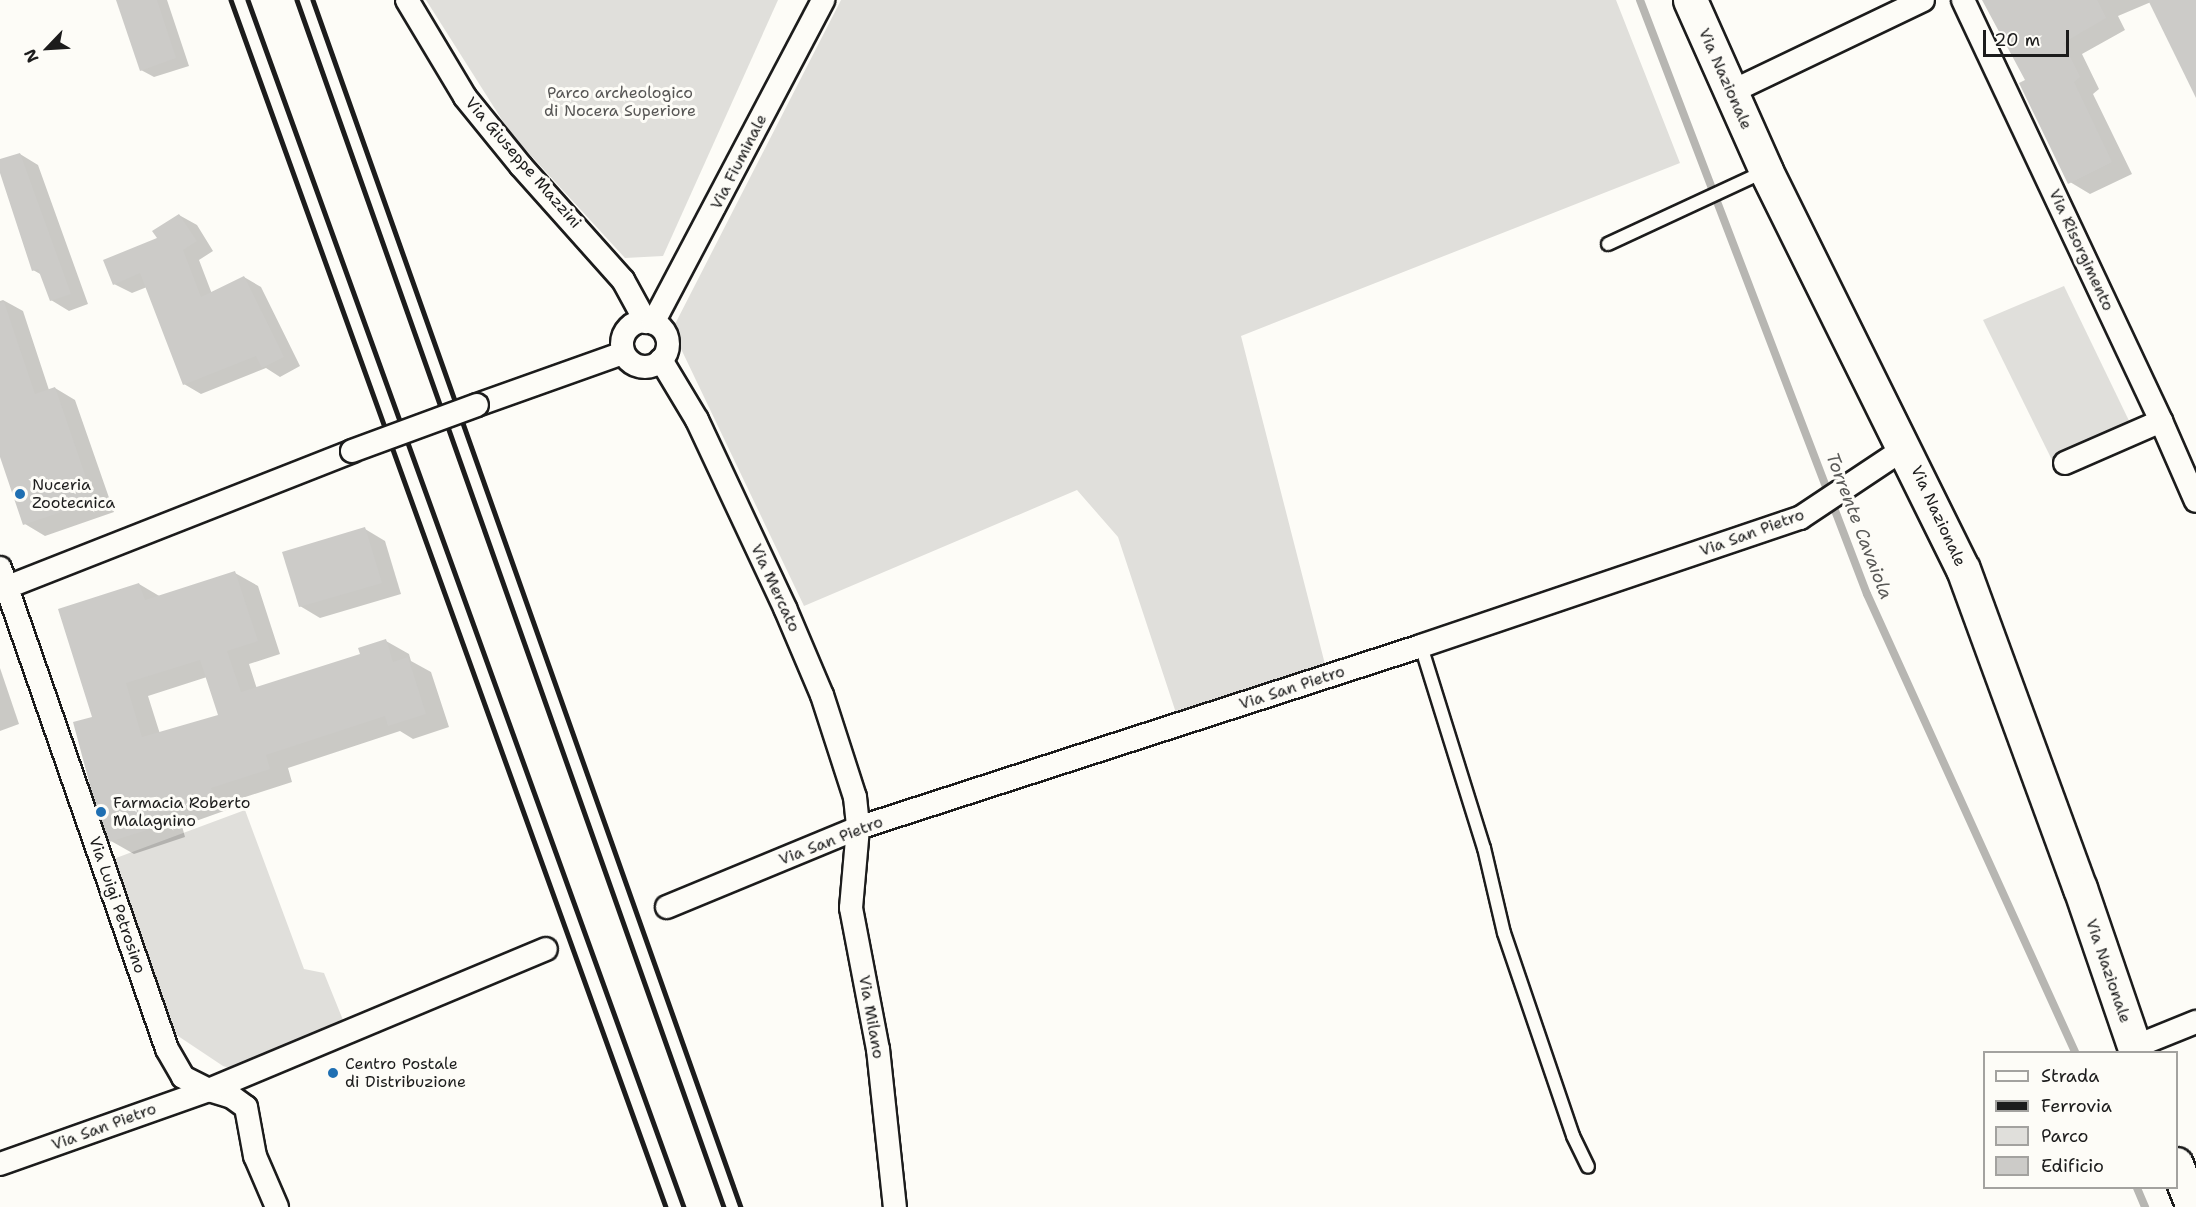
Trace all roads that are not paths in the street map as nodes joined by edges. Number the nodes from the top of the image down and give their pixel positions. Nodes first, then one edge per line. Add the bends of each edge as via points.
1 (407, 0) edge
2 (823, 0) edge
3 (1690, 0) edge
4 (1923, 0) edge
5 (1963, 0) edge
6 (1731, 92) junction
7 (1753, 176) junction
8 (1608, 244) dead end
9 (649, 322) junction
10 (623, 353) junction
11 (661, 360) junction
12 (2161, 421) junction
13 (1905, 448) junction
14 (2065, 464) dead end
15 (2196, 501) edge
16 (2, 582) edge
17 (1421, 646) junction
18 (858, 828) junction
19 (667, 907) dead end
20 (546, 949) dead end
21 (2196, 1022) edge
22 (2135, 1050) edge
23 (209, 1090) junction
24 (0, 1164) edge
25 (1588, 1167) dead end
26 (2178, 1169) edge
27 (277, 1207) edge
28 (895, 1207) edge
29 (2193, 1207) edge

1 - 9 street, Via Giuseppe Mazzini via 465,97 622,280
2 - 9 street, Via Fiuminale
3 - 6 main road, Via Nazionale
4 - 6 street
5 - 12 street, Via Risorgimento
6 - 7 main road, Via Nazionale
7 - 8 lane
7 - 13 main road, Via Nazionale
9 - 10 street via 626,331
9 - 11 street via 664,332 667,339 666,354
10 - 11 street via 640,367 656,365
10 - 16 street, bridge
11 - 18 street, Via Mercato via 698,420 786,608 822,695 855,798
12 - 14 street
12 - 15 street, Via Risorgimento
13 - 17 street, Via San Pietro via 1800,518
13 - 22 main road, Via Nazionale via 1963,569
16 - 23 street, Via Luigi Petrosino via 167,1049 183,1077
17 - 18 street, Via San Pietro
17 - 25 lane via 1484,848 1504,933 1573,1136
18 - 19 street, Via San Pietro
18 - 28 street, Via Milano via 851,908 878,1049
20 - 23 street, Via San Pietro
21 - 22 street
23 - 24 street, Via San Pietro
23 - 27 street, Via Luigi Petrosino via 232,1097 246,1107 255,1156
26 - 29 main road

